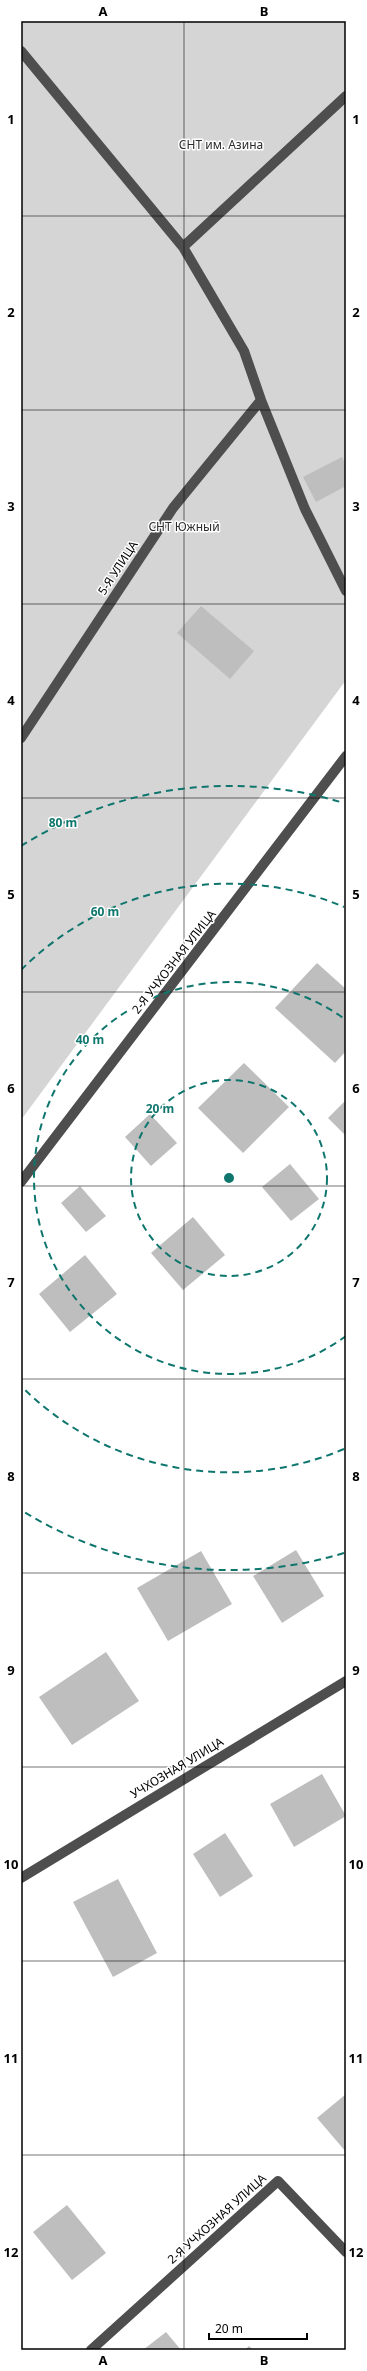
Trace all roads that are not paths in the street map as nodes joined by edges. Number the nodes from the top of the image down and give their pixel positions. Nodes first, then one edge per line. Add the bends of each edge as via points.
1 (21, 50) edge
2 (346, 96) edge
3 (183, 247) junction
4 (261, 400) junction
5 (346, 591) edge
6 (21, 738) edge
7 (346, 756) edge
8 (21, 1182) edge
9 (346, 1681) edge
10 (21, 1878) edge
11 (346, 2252) edge
12 (91, 2350) edge

1 - 3 street
2 - 3 street
3 - 4 street via 244,351
4 - 5 street via 305,509
4 - 6 street, 5-Я УЛИЦА via 173,508
7 - 8 street, 2-Я УЧХОЗНАЯ УЛИЦА
9 - 10 street, УЧХОЗНАЯ УЛИЦА
11 - 12 street, 2-Я УЧХОЗНАЯ УЛИЦА via 278,2181

